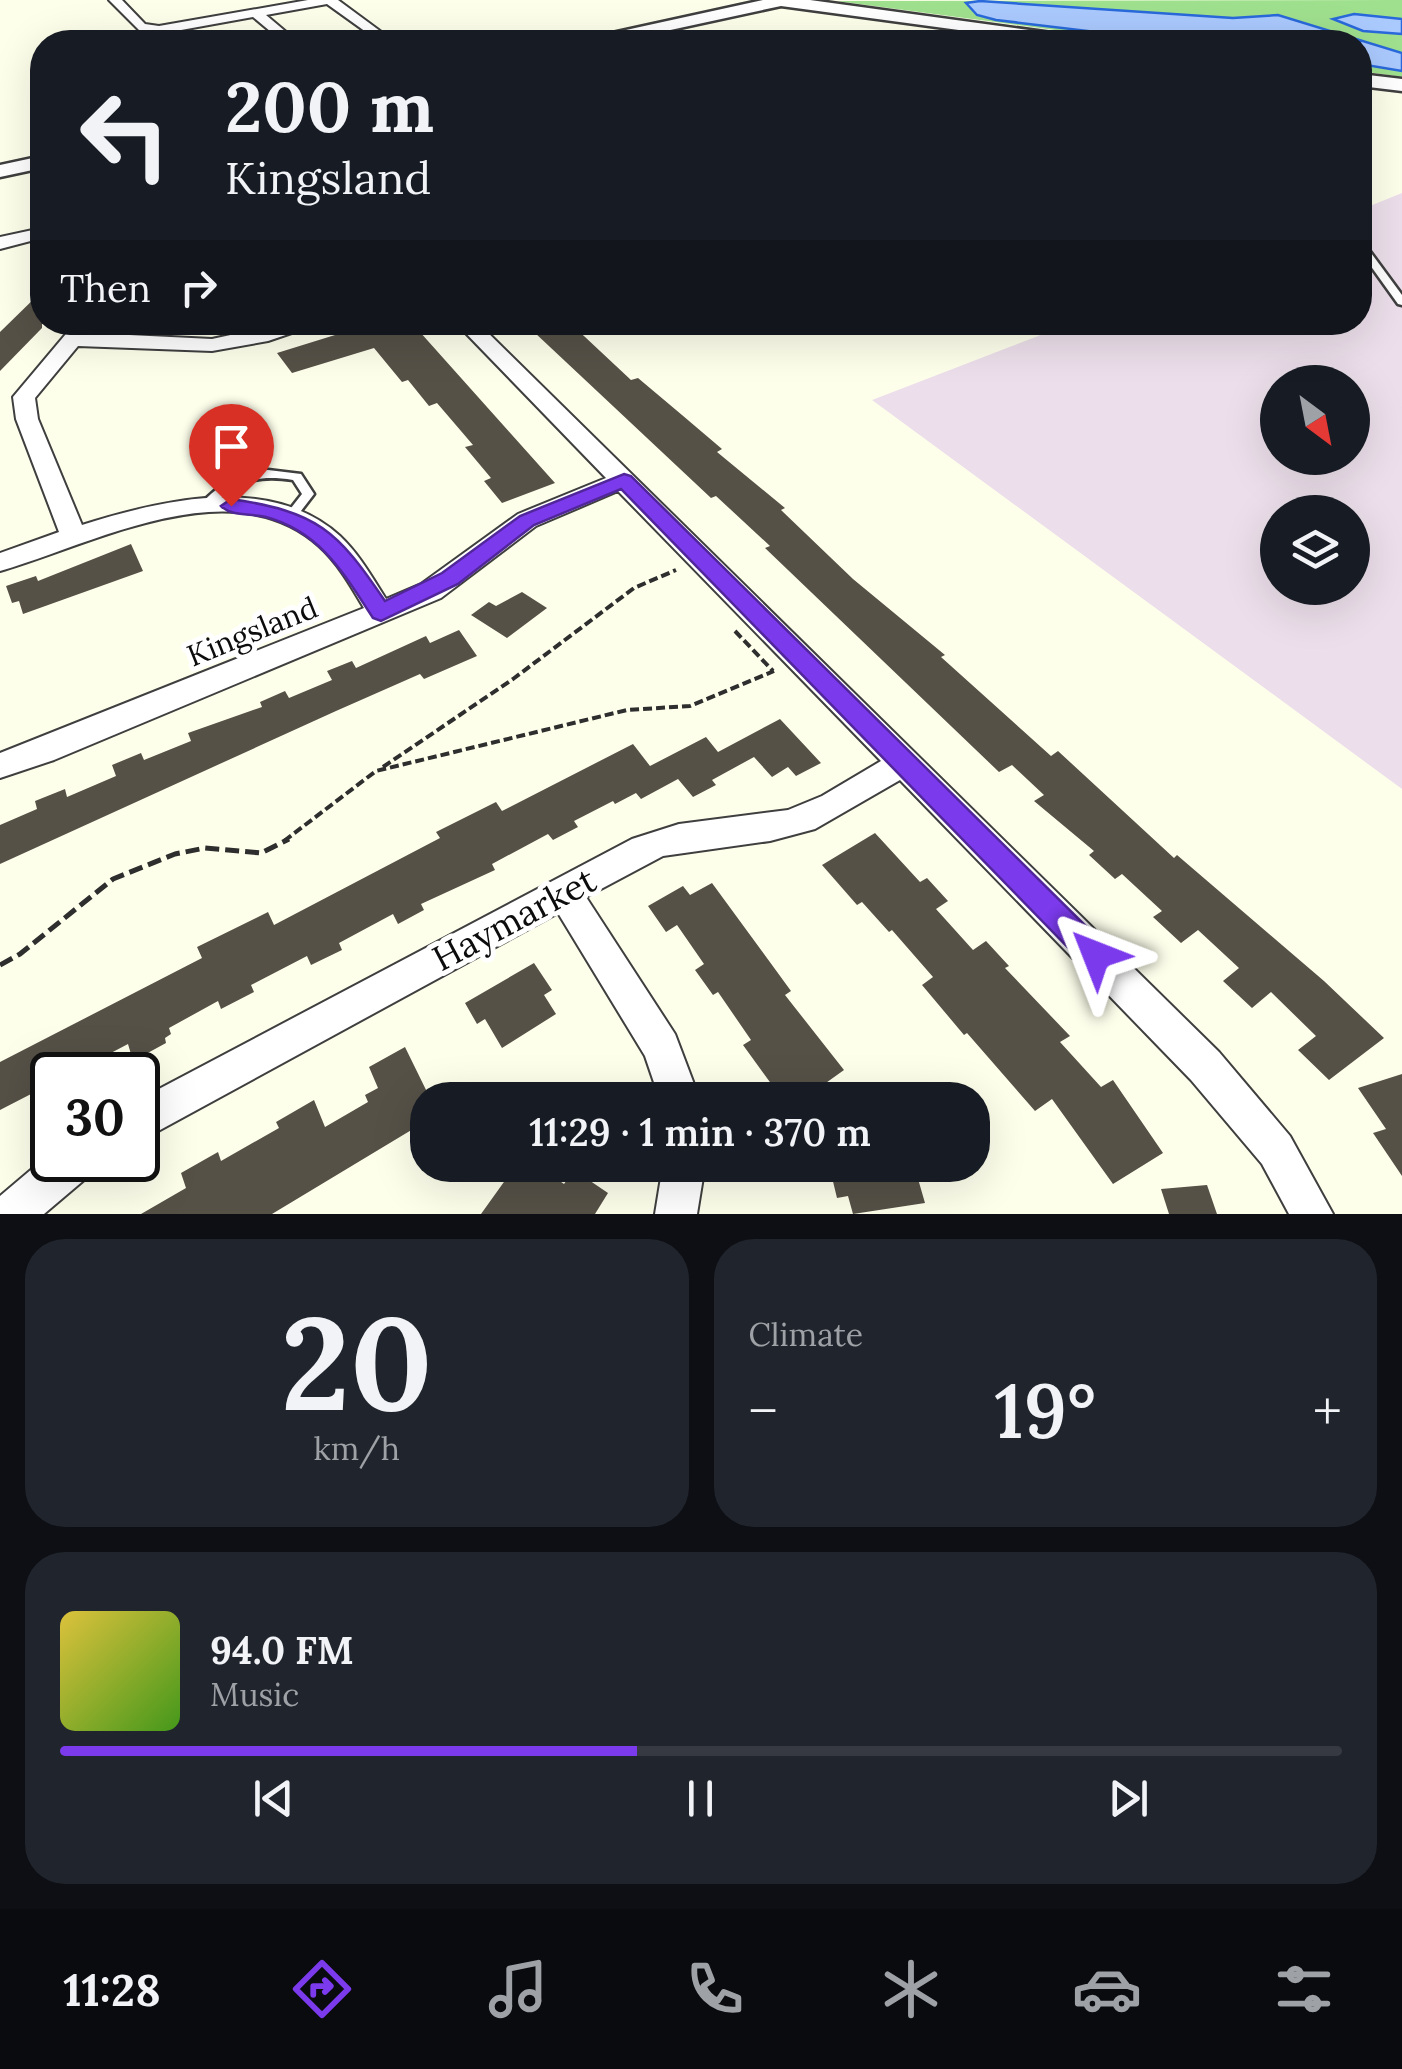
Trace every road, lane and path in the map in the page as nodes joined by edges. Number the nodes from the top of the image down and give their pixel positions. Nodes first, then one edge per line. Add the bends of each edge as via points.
1 (115, 0) edge
2 (330, 0) edge
3 (780, 0) edge
4 (256, 13) junction
5 (277, 30) edge
6 (371, 30) edge
7 (647, 30) edge
8 (990, 30) edge
9 (1372, 81) edge
10 (1402, 85) edge
11 (30, 165) edge
12 (0, 172) edge
13 (30, 236) edge
14 (0, 243) edge
15 (1372, 261) edge
16 (1402, 302) edge
17 (77, 335) edge
18 (121, 335) edge
19 (268, 335) edge
20 (478, 335) edge
21 (624, 480) junction
22 (205, 506) junction
23 (290, 518) junction
24 (74, 537) junction
25 (0, 562) edge
26 (675, 569) dead end
27 (381, 613) junction
28 (800, 657) junction
29 (904, 762) junction
30 (0, 766) edge
31 (376, 772) junction
32 (564, 892) junction
33 (0, 965) edge
34 (674, 1082) edge
35 (160, 1110) edge
36 (50, 1182) edge
37 (681, 1182) edge
38 (12, 1214) edge
39 (676, 1214) edge
40 (1312, 1214) edge

1 - 4 street via 141,28 159,30
2 - 4 street
2 - 6 street
3 - 7 street
3 - 8 street
4 - 5 street
9 - 10 street
11 - 12 street
13 - 14 street
15 - 16 lane
17 - 24 street via 24,398
18 - 19 street via 212,344
20 - 21 street
21 - 27 street, Kingsland via 527,520 450,578
21 - 28 street
22 - 23 street
22 - 23 lane via 237,478 264,471 297,476 308,494
22 - 24 street via 145,515
23 - 27 street via 342,554
24 - 25 street
26 - 31 path via 634,588
27 - 30 street, Kingsland
28 - 29 street
28 - 31 path via 690,706 628,710
29 - 32 street, Haymarket via 804,819 666,840
29 - 40 street via 1241,1105
31 - 33 path via 294,836 261,853 205,848 113,879
32 - 34 street via 661,1046
32 - 35 street, Haymarket
36 - 38 street
37 - 39 street

